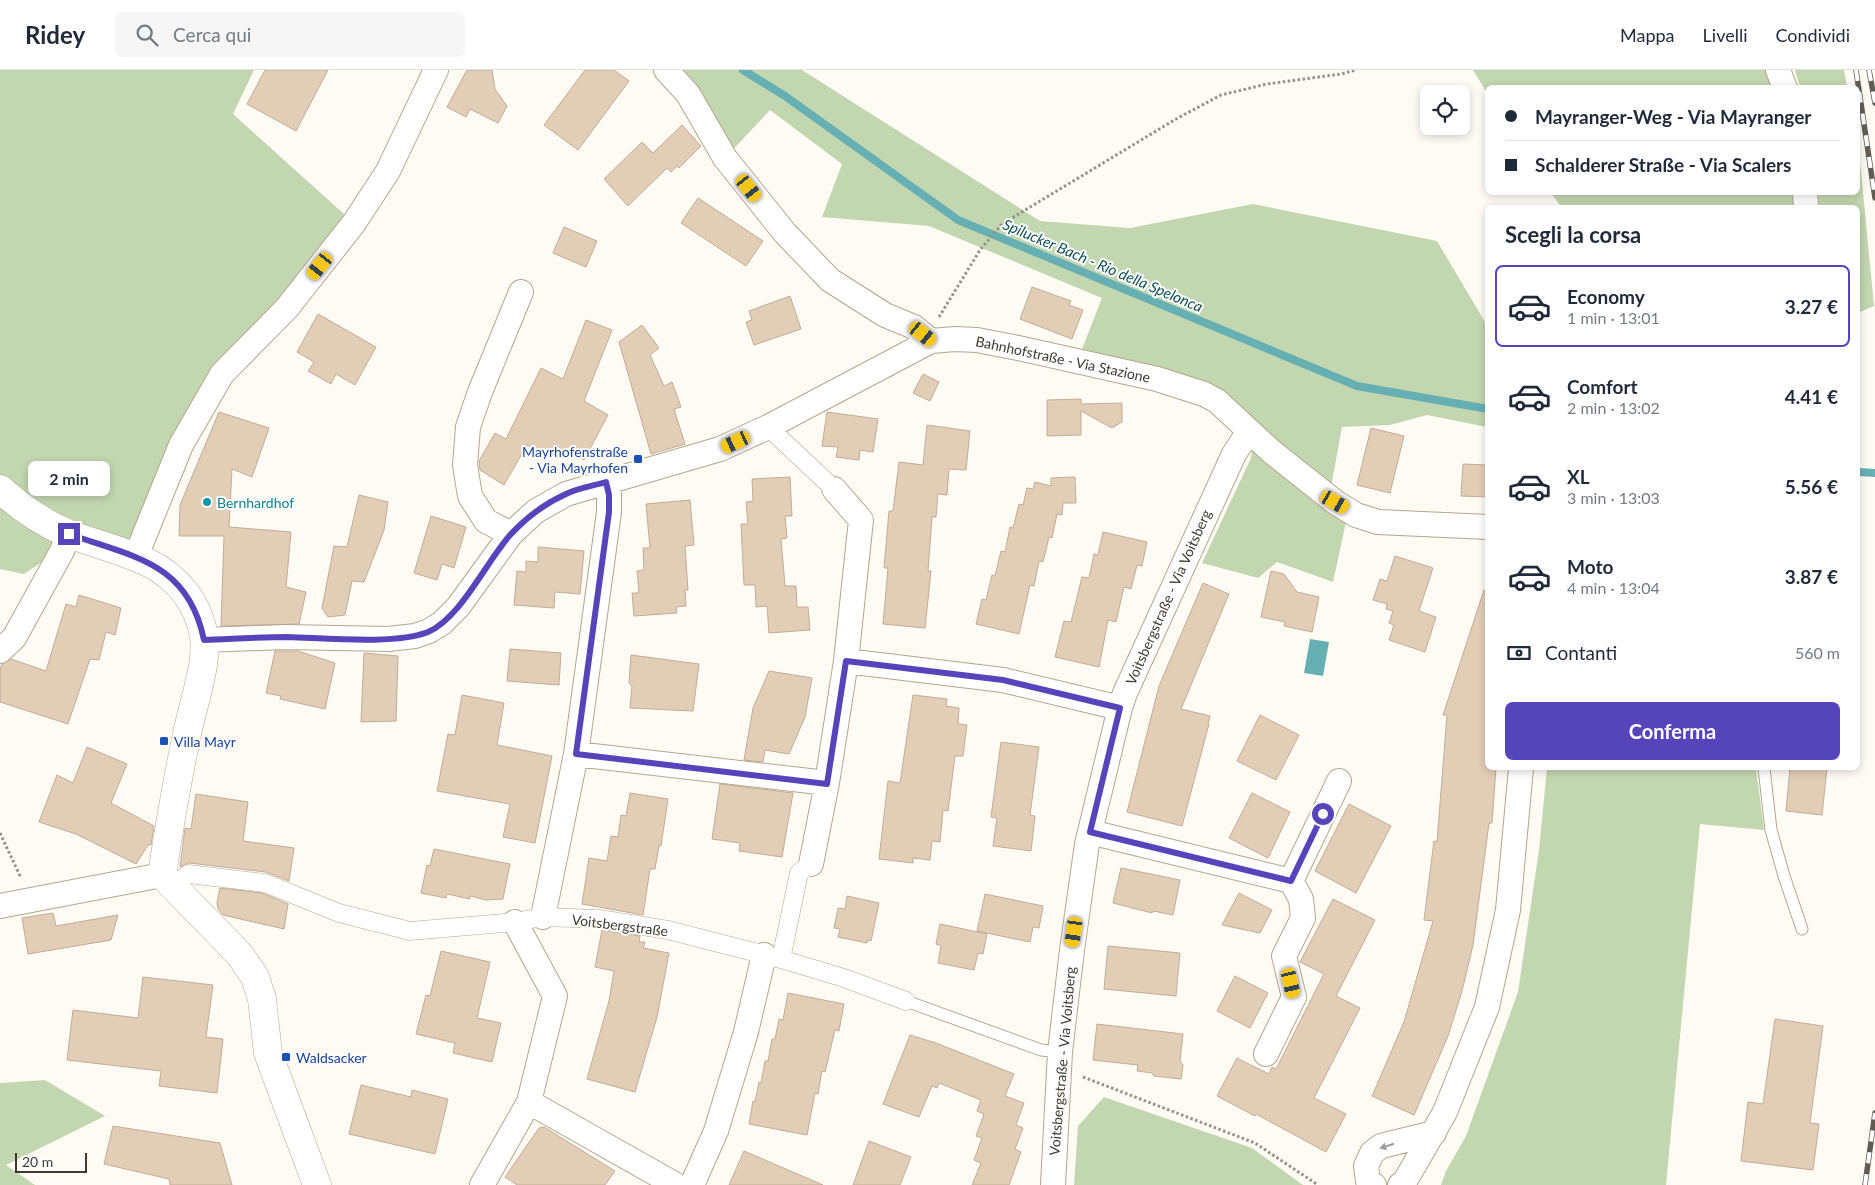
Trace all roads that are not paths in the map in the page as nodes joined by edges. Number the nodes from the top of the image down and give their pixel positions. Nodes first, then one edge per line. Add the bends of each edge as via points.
1 (436, 70) edge
2 (666, 70) edge
3 (1778, 70) edge
4 (1784, 85) edge
5 (521, 292) dead end
6 (931, 341) junction
7 (768, 427) junction
8 (1249, 431) junction
9 (606, 482) junction
10 (0, 489) edge
11 (834, 489) joint
12 (1485, 527) edge
13 (69, 534) junction
14 (511, 534) junction
15 (136, 556) junction
16 (204, 640) junction
17 (0, 652) edge
18 (846, 661) junction
19 (1120, 708) junction
20 (576, 754) junction
21 (1521, 770) edge
22 (1764, 770) edge
23 (1339, 781) dead end
24 (827, 784) junction
25 (1090, 832) junction
26 (811, 864) joint
27 (168, 881) junction
28 (1291, 881) junction
29 (0, 906) edge
30 (543, 917) junction
31 (515, 922) junction
32 (1802, 929) dead end
33 (773, 957) junction
34 (906, 1001) joint
35 (1266, 1054) dead end
36 (1060, 1060) junction
37 (529, 1102) junction
38 (1434, 1133) junction
39 (317, 1185) edge
40 (482, 1185) edge
41 (676, 1185) edge
42 (692, 1185) edge
43 (1053, 1185) edge
44 (1374, 1185) edge
45 (1400, 1185) edge

1 - 15 street via 388,171 354,223 286,308 222,374 181,445
2 - 6 street via 688,94 725,158 785,233 830,280 885,315 914,327
3 - 4 street
5 - 14 street via 468,426 465,464 470,496 486,521
6 - 7 street, Bahnhofstraße - Via Stazione
6 - 8 street, Bahnhofstraße - Via Stazione via 977,340 1157,378 1211,397
7 - 9 street, Bahnhofstraße - Via Stazione via 720,449
7 - 11 street
8 - 12 street, Bahnhofstraße - Via Stazione via 1335,502 1356,514 1378,522
8 - 19 street, Voitsbergstraße - Via Voitsberg via 1234,454
9 - 14 street, Bahnhofstraße - Via Stazione via 566,494 536,511
9 - 20 street via 609,512
10 - 13 street via 45,523
11 - 18 street via 861,520
13 - 15 street
13 - 17 street via 14,638
14 - 16 street, Bahnhofstraße - Via Stazione via 458,607 442,623 415,636
15 - 16 street via 170,576 186,593 200,622
16 - 27 street via 202,666 179,770
18 - 19 street via 1003,680
18 - 24 street
19 - 25 street, Voitsbergstraße - Via Voitsberg
20 - 24 street
20 - 30 street
21 - 38 street via 1508,910 1487,1007 1446,1112
22 - 32 lane via 1771,830
23 - 28 street
24 - 26 street
25 - 28 street
25 - 36 street, Voitsbergstraße - Via Voitsberg
26 - 33 street via 799,873
27 - 29 street
27 - 31 street, Voitsbergstraße via 188,874 265,883 339,913 410,932
27 - 39 street via 240,954 255,977 262,999 268,1053
28 - 35 street via 1301,899 1303,918 1284,956 1294,997
30 - 31 street, Voitsbergstraße
30 - 33 street, Voitsbergstraße via 599,919 668,930
31 - 37 street via 555,996
33 - 34 street, Voitsbergstraße
33 - 42 street via 716,1131
34 - 36 lane, Voitsbergstraße
36 - 43 street, Voitsbergstraße - Via Voitsberg
37 - 40 street
37 - 41 street
38 -> 44 street via 1381,1146 1372,1153 1366,1166 1368,1181
38 - 45 street

